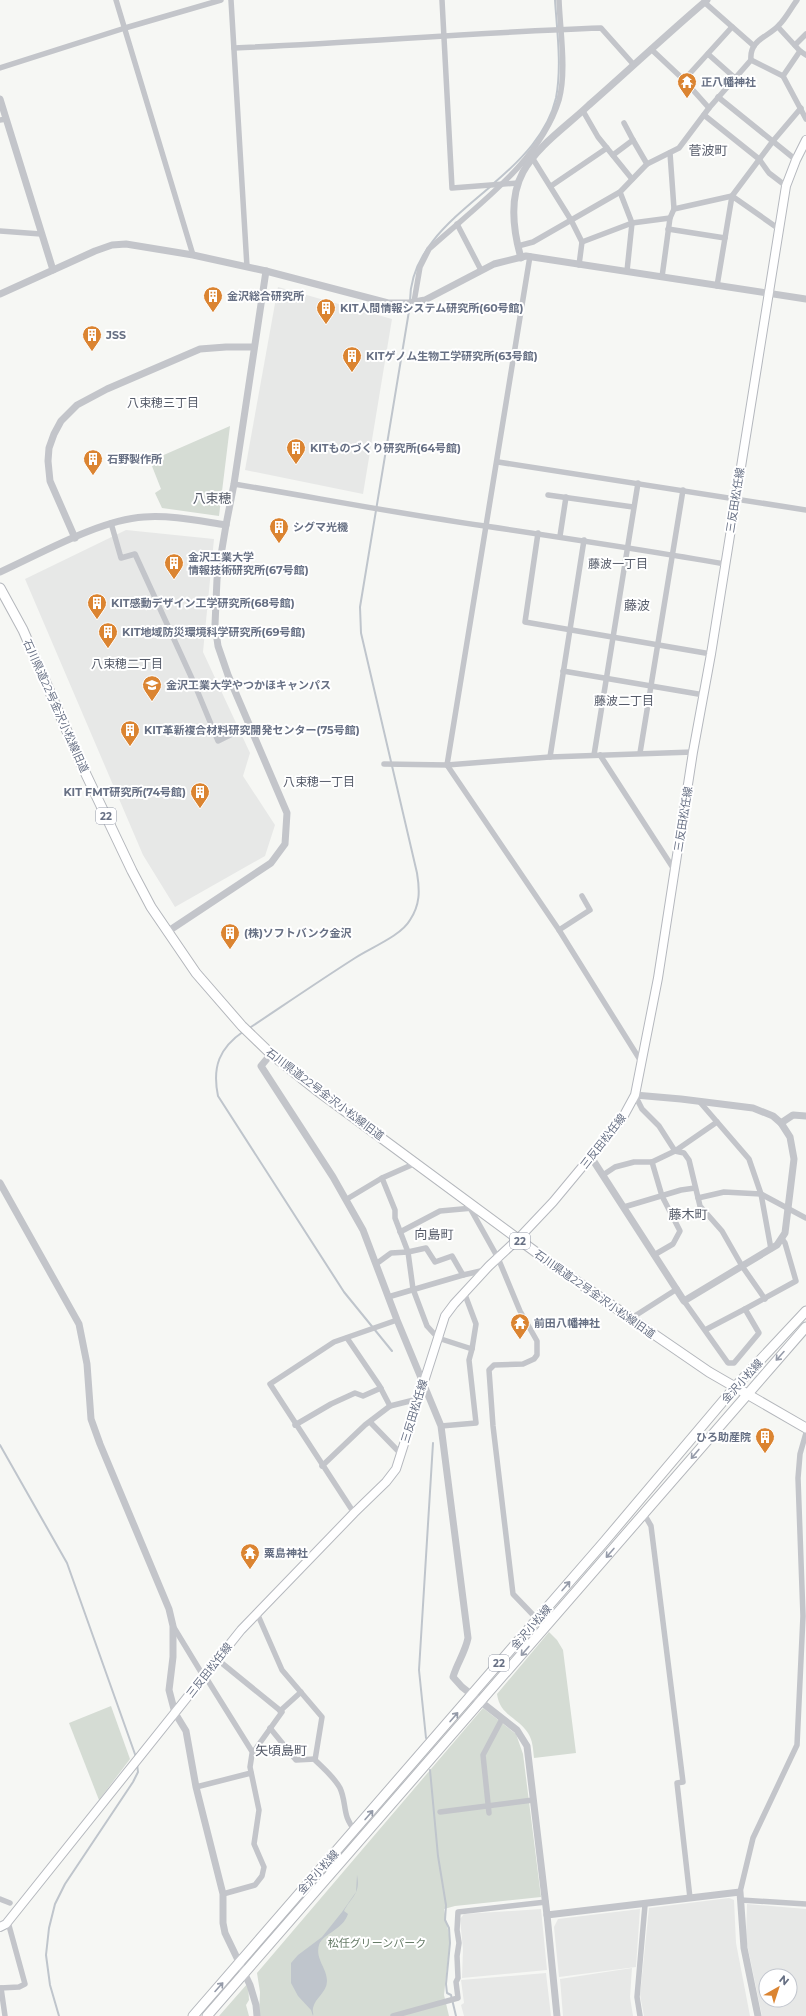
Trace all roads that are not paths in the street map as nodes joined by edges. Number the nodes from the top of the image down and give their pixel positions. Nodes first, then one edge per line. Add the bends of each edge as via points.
1 (116, 0) edge
2 (221, 0) edge
3 (231, 0) edge
4 (442, 0) edge
5 (558, 0) edge
6 (798, 0) edge
7 (706, 1) edge
8 (732, 27) junction
9 (778, 27) junction
10 (125, 28) junction
11 (559, 30) junction
12 (806, 34) edge
13 (444, 36) junction
14 (795, 45) junction
15 (754, 46) junction
16 (234, 48) junction
17 (651, 49) junction
18 (803, 53) edge
19 (708, 54) junction
20 (751, 60) junction
21 (634, 65) junction
22 (0, 68) edge
23 (782, 76) junction
24 (734, 78) junction
25 (684, 80) junction
26 (718, 97) junction
27 (0, 99) edge
28 (709, 108) junction
29 (801, 108) junction
30 (583, 111) junction
31 (704, 115) junction
32 (3, 120) edge
33 (806, 120) edge
34 (624, 123) dead end
35 (633, 140) junction
36 (806, 140) edge
37 (773, 141) junction
38 (607, 148) junction
39 (670, 153) junction
40 (612, 155) junction
41 (533, 159) junction
42 (759, 159) junction
43 (796, 160) junction
44 (647, 164) junction
45 (632, 179) junction
46 (518, 183) junction
47 (497, 185) junction
48 (551, 186) junction
49 (786, 186) junction
50 (620, 192) junction
51 (732, 196) junction
52 (674, 209) junction
53 (670, 218) junction
54 (571, 220) junction
55 (632, 223) junction
56 (457, 224) junction
57 (668, 229) junction
58 (778, 229) junction
59 (0, 231) edge
60 (41, 234) junction
61 (725, 238) junction
62 (582, 242) junction
63 (518, 246) junction
64 (192, 255) junction
65 (530, 256) junction
66 (521, 258) junction
67 (579, 265) junction
68 (247, 267) junction
69 (53, 270) junction
70 (266, 270) junction
71 (481, 270) junction
72 (627, 271) junction
73 (662, 277) junction
74 (717, 286) junction
75 (0, 294) edge
76 (768, 294) junction
77 (806, 299) edge
78 (413, 302) junction
79 (253, 347) junction
80 (498, 462) junction
81 (638, 483) junction
82 (234, 484) junction
83 (683, 490) junction
84 (548, 495) dead end
85 (566, 497) junction
86 (734, 500) junction
87 (633, 508) junction
88 (806, 510) edge
89 (111, 523) junction
90 (226, 525) junction
91 (486, 527) junction
92 (538, 533) junction
93 (560, 536) junction
94 (75, 538) junction
95 (584, 540) junction
96 (626, 547) junction
97 (672, 554) junction
98 (725, 564) junction
99 (0, 572) edge
100 (0, 588) edge
101 (570, 631) junction
102 (611, 638) junction
103 (657, 645) junction
104 (711, 654) junction
105 (563, 670) junction
106 (606, 678) junction
107 (651, 685) junction
108 (704, 695) junction
109 (250, 725) junction
110 (693, 752) junction
111 (640, 753) junction
112 (597, 755) junction
113 (550, 757) junction
114 (385, 764) dead end
115 (447, 765) junction
116 (675, 871) junction
117 (582, 896) dead end
118 (559, 930) junction
119 (167, 932) junction
120 (271, 1054) junction
121 (642, 1063) junction
122 (635, 1095) junction
123 (699, 1101) junction
124 (806, 1116) edge
125 (717, 1122) junction
126 (781, 1123) junction
127 (675, 1151) junction
128 (591, 1157) junction
129 (652, 1162) junction
130 (416, 1163) junction
131 (603, 1175) junction
132 (382, 1178) junction
133 (0, 1183) edge
134 (696, 1188) junction
135 (761, 1194) junction
136 (662, 1196) junction
137 (698, 1198) junction
138 (347, 1199) junction
139 (624, 1207) junction
140 (473, 1208) junction
141 (788, 1208) junction
142 (806, 1218) edge
143 (400, 1232) junction
144 (518, 1239) junction
145 (782, 1239) junction
146 (771, 1249) junction
147 (408, 1252) junction
148 (654, 1255) junction
149 (498, 1258) junction
150 (376, 1264) junction
151 (742, 1266) junction
152 (485, 1270) junction
153 (463, 1275) junction
154 (413, 1289) junction
155 (676, 1289) junction
156 (464, 1292) junction
157 (388, 1297) junction
158 (765, 1299) junction
159 (684, 1301) junction
160 (745, 1309) junction
161 (806, 1311) edge
162 (630, 1319) junction
163 (397, 1320) junction
164 (806, 1327) edge
165 (705, 1330) junction
166 (347, 1338) junction
167 (438, 1338) junction
168 (472, 1349) junction
169 (423, 1382) junction
170 (734, 1387) junction
171 (381, 1388) junction
172 (746, 1394) junction
173 (418, 1399) junction
174 (390, 1406) junction
175 (370, 1422) junction
176 (296, 1425) junction
177 (441, 1426) junction
178 (806, 1428) edge
179 (806, 1433) edge
180 (401, 1454) junction
181 (322, 1466) junction
182 (354, 1513) junction
183 (644, 1514) junction
184 (257, 1613) junction
185 (537, 1619) junction
186 (173, 1626) junction
187 (218, 1660) junction
188 (204, 1677) junction
189 (301, 1692) junction
190 (472, 1695) junction
191 (481, 1702) junction
192 (280, 1711) junction
193 (175, 1713) junction
194 (502, 1719) junction
195 (270, 1728) junction
196 (253, 1753) junction
197 (315, 1759) junction
198 (252, 1774) junction
199 (196, 1787) junction
200 (533, 1800) junction
201 (488, 1806) junction
202 (440, 1812) dead end
203 (490, 1813) dead end
204 (355, 1830) junction
205 (222, 1894) junction
206 (741, 1896) junction
207 (690, 1898) junction
208 (0, 1899) edge
209 (546, 1902) junction
210 (10, 1903) dead end
211 (645, 1904) junction
212 (806, 1904) edge
213 (547, 1915) junction
214 (8, 1922) junction
215 (0, 1927) edge
216 (240, 1964) junction
217 (243, 1973) junction
218 (1, 1988) edge
219 (5, 2016) edge
220 (193, 2016) edge
221 (207, 2016) edge
222 (257, 2016) edge
223 (392, 2016) edge
224 (557, 2016) edge
225 (640, 2016) edge
226 (758, 2016) edge

1 - 10 street
2 - 10 street
3 - 16 street
4 - 13 street
5 - 11 street
6 - 9 street
7 - 8 street
7 - 17 street
8 - 15 street
8 - 19 street
9 - 14 street
9 - 15 street
10 - 22 street
10 - 64 street
11 - 13 street
11 - 21 street via 601,28
11 - 47 street via 562,72 559,99 550,124 537,146
12 - 14 street
13 - 16 street
13 - 47 street via 452,188
14 - 18 street
15 - 20 street via 750,53
16 - 68 street
17 - 21 street
17 - 25 street
18 - 23 street
19 - 24 street
19 - 25 street
20 - 23 street
20 - 24 street
21 - 30 street
23 - 29 street
24 - 26 street
25 - 28 street
26 - 28 street
26 - 37 street
27 - 32 street
28 - 31 street
29 - 33 street
29 - 37 street
30 - 38 street
30 - 41 street via 558,132
31 - 39 street via 679,148
31 - 42 street
32 - 60 street
34 - 35 street
35 - 40 street
35 - 44 street
36 - 43 main road, 三反田松任線
37 - 42 street
37 - 43 street
38 - 40 street
38 - 48 street
39 - 44 street
39 - 52 street
40 - 45 street
41 - 46 street
41 - 48 street
42 - 49 street via 769,173
42 - 51 street
43 - 49 main road, 三反田松任線
44 - 45 street
45 - 50 street
46 - 47 street
46 - 63 street via 513,209
47 - 56 street
48 - 54 street
49 - 58 main road, 三反田松任線
50 - 54 street
50 - 55 street
51 - 52 street
51 - 58 street
51 - 61 street
52 - 53 street
53 - 55 street
53 - 57 street
54 - 62 street
54 - 63 street via 533,242
55 - 62 street
55 - 72 street
56 - 71 street
56 - 78 street via 429,250 420,266
57 - 61 street
57 - 73 street
58 - 76 main road, 三反田松任線
59 - 60 street
60 - 69 street
61 - 74 street
62 - 67 street
63 - 66 street
64 - 68 street
64 - 69 street via 126,244 112,245
65 - 66 street
65 - 67 street
65 - 80 street
66 - 71 street via 494,264
67 - 72 street
68 - 70 street
69 - 75 street
70 - 78 street via 388,303
70 - 79 street
71 - 78 street via 437,294
72 - 73 street
73 - 74 street
74 - 76 street
76 - 77 street
76 - 86 main road, 三反田松任線
79 - 82 street
79 - 94 street via 200,349 107,389 77,405 61,421 49,448 50,481
80 - 81 street
80 - 91 street
81 - 83 street
81 - 87 street
82 - 90 street
82 - 91 street
83 - 86 street
83 - 97 street
84 - 85 street
85 - 87 street
85 - 93 street
86 - 88 street
86 - 98 main road, 三反田松任線
87 - 96 street
89 - 90 street via 144,517
89 - 94 street
89 - 109 street via 121,558 135,554 218,741
90 - 109 street via 217,579 215,625 218,646 228,675
91 - 92 street
91 - 115 street
92 - 93 street
92 - 101 street via 525,622
93 - 95 street
94 - 99 street
95 - 96 street
95 - 101 street
96 - 97 street
96 - 102 street
97 - 98 street
97 - 103 street
98 - 104 main road, 三反田松任線
100 - 119 main road, 石川県道22号金沢小松線旧道 / 22 via 23,630 83,768 132,871
101 - 102 street
101 - 105 street
102 - 103 street
102 - 106 street
103 - 104 street
103 - 107 street
104 - 108 main road, 三反田松任線
105 - 106 street
105 - 113 street
106 - 107 street
106 - 112 street
107 - 108 street
107 - 111 street
108 - 110 main road, 三反田松任線
109 - 119 street via 287,813 286,844 271,863
110 - 111 street
110 - 116 main road, 三反田松任線
111 - 112 street
112 - 113 street
112 - 116 street
113 - 115 street
114 - 115 street
115 - 118 street
116 - 121 main road, 三反田松任線
117 - 118 street via 590,910
118 - 121 street
119 - 120 main road, 石川県道22号金沢小松線旧道 / 22 via 196,973
120 - 130 main road, 石川県道22号金沢小松線旧道 / 22
120 - 138 street via 261,1066
121 - 122 main road, 三反田松任線
122 - 123 street
122 - 127 street via 642,1109 659,1126
122 - 128 main road, 三反田松任線 via 622,1118
123 - 125 street
123 - 126 street via 753,1108 773,1116
124 - 126 street via 793,1115
125 - 127 street
125 - 135 street via 749,1159
126 - 141 street via 790,1137 794,1158
127 - 129 street
127 - 134 street via 684,1153 689,1160
128 - 131 street
128 - 144 main road, 三反田松任線
129 - 131 street via 622,1165
129 - 136 street
130 - 132 street
130 - 140 main road, 石川県道22号金沢小松線旧道 / 22
131 - 139 street
132 - 138 street
132 - 143 street via 395,1210
133 - 186 street via 79,1324 87,1364 91,1419 169,1609
134 - 136 street
134 - 137 street
135 - 137 street via 724,1192
135 - 141 street
135 - 146 street
136 - 139 street
136 - 148 street via 680,1231 673,1244
137 - 151 street via 700,1206 722,1231
138 - 150 street
139 - 148 street
140 - 143 street via 440,1211
140 - 144 main road, 石川県道22号金沢小松線旧道 / 22
140 - 149 street
141 - 142 street
141 - 145 street
143 - 147 street
144 - 149 main road, 三反田松任線
144 - 162 main road, 石川県道22号金沢小松線旧道 / 22
145 - 146 street
145 - 158 street via 786,1243 796,1281
146 - 151 street
147 - 150 street via 391,1253
147 - 153 street via 426,1248 435,1262 452,1256
147 - 154 street
148 - 155 street
149 - 152 main road, 三反田松任線
149 - 185 street via 520,1311 537,1341 537,1355 534,1359 523,1364 494,1365 489,1370 513,1594
150 - 157 street
151 - 158 street
151 - 159 street
152 - 153 street
152 - 156 main road, 三反田松任線
153 - 154 street
154 - 157 street
154 - 167 street via 427,1326
155 - 159 street
155 - 162 street
156 - 167 main road, 三反田松任線 via 445,1316
156 - 168 street via 476,1324
157 - 163 street
158 - 160 street
159 - 165 street
160 - 165 street
160 - 165 street via 759,1333 734,1363 728,1363
161 - 170 main road, 金沢小松線 / 22
162 - 170 main road, 石川県道22号金沢小松線旧道 / 22
163 - 166 street
163 - 169 street
164 -> 172 main road, 金沢小松線 / 22
166 - 171 street
166 - 176 street via 334,1342 270,1384
167 - 168 street
167 - 169 main road, 三反田松任線
168 - 177 street via 469,1360 476,1422
169 - 173 main road, 三反田松任線
169 - 177 street
170 - 172 main road, 石川県道22号金沢小松線旧道 / 22
185 -> 170 main road, 金沢小松線 / 22
171 - 174 street
171 - 176 street via 363,1396 355,1393
172 - 178 main road, 石川県道22号金沢小松線旧道 / 22
172 -> 183 main road, 金沢小松線 / 22
173 - 174 street
173 - 180 main road, 三反田松任線
174 - 175 street
175 - 180 street
175 - 181 street
176 - 181 street
177 - 190 street via 468,1638 464,1654 457,1664 453,1677
179 - 206 street via 800,1454 798,1478 803,1616 797,1745 753,1838
180 - 182 main road, 三反田松任線 via 396,1470
181 - 182 street
182 - 184 main road, 三反田松任線
183 -> 191 main road, 金沢小松線 / 22
183 - 207 street via 651,1526 683,1782 677,1783
184 - 187 main road, 三反田松任線
184 - 189 street via 282,1670
185 - 190 main road, 金沢小松線 / 22
186 - 188 street
186 - 193 street via 170,1690
187 - 188 main road, 三反田松任線
187 - 192 street
188 - 193 main road, 三反田松任線
188 - 196 street
189 - 192 street
189 - 197 street via 322,1717
190 - 191 street
204 -> 190 main road, 金沢小松線 / 22
191 - 194 street
191 - 217 main road, 金沢小松線 / 22
192 - 195 street via 282,1712
193 - 199 street via 186,1731
193 - 214 main road, 三反田松任線
194 - 200 street via 517,1730 527,1746
194 - 201 street via 484,1755
195 - 196 street
195 - 197 street via 296,1760
196 - 198 street via 250,1767
197 - 204 street via 340,1788 348,1823
198 - 199 street
198 - 205 street via 258,1810 254,1844 264,1867 262,1876 255,1885
199 - 205 street
200 - 201 street
200 - 209 street
201 - 202 street
201 - 203 street
204 - 216 main road, 金沢小松線 / 22
205 - 216 street via 225,1933
206 - 207 street
206 - 212 street
206 - 226 street via 744,1948
207 - 211 street
208 - 210 street
209 - 213 street
209 - 223 street via 458,1912 458,1998
211 - 213 street
211 - 225 street via 637,1997
213 - 224 street
214 - 215 main road, 三反田松任線
214 - 218 street via 25,1984
216 - 217 street
220 -> 216 main road, 金沢小松線 / 22
217 - 221 main road, 金沢小松線 / 22
217 - 222 street via 250,1986
218 - 219 street

